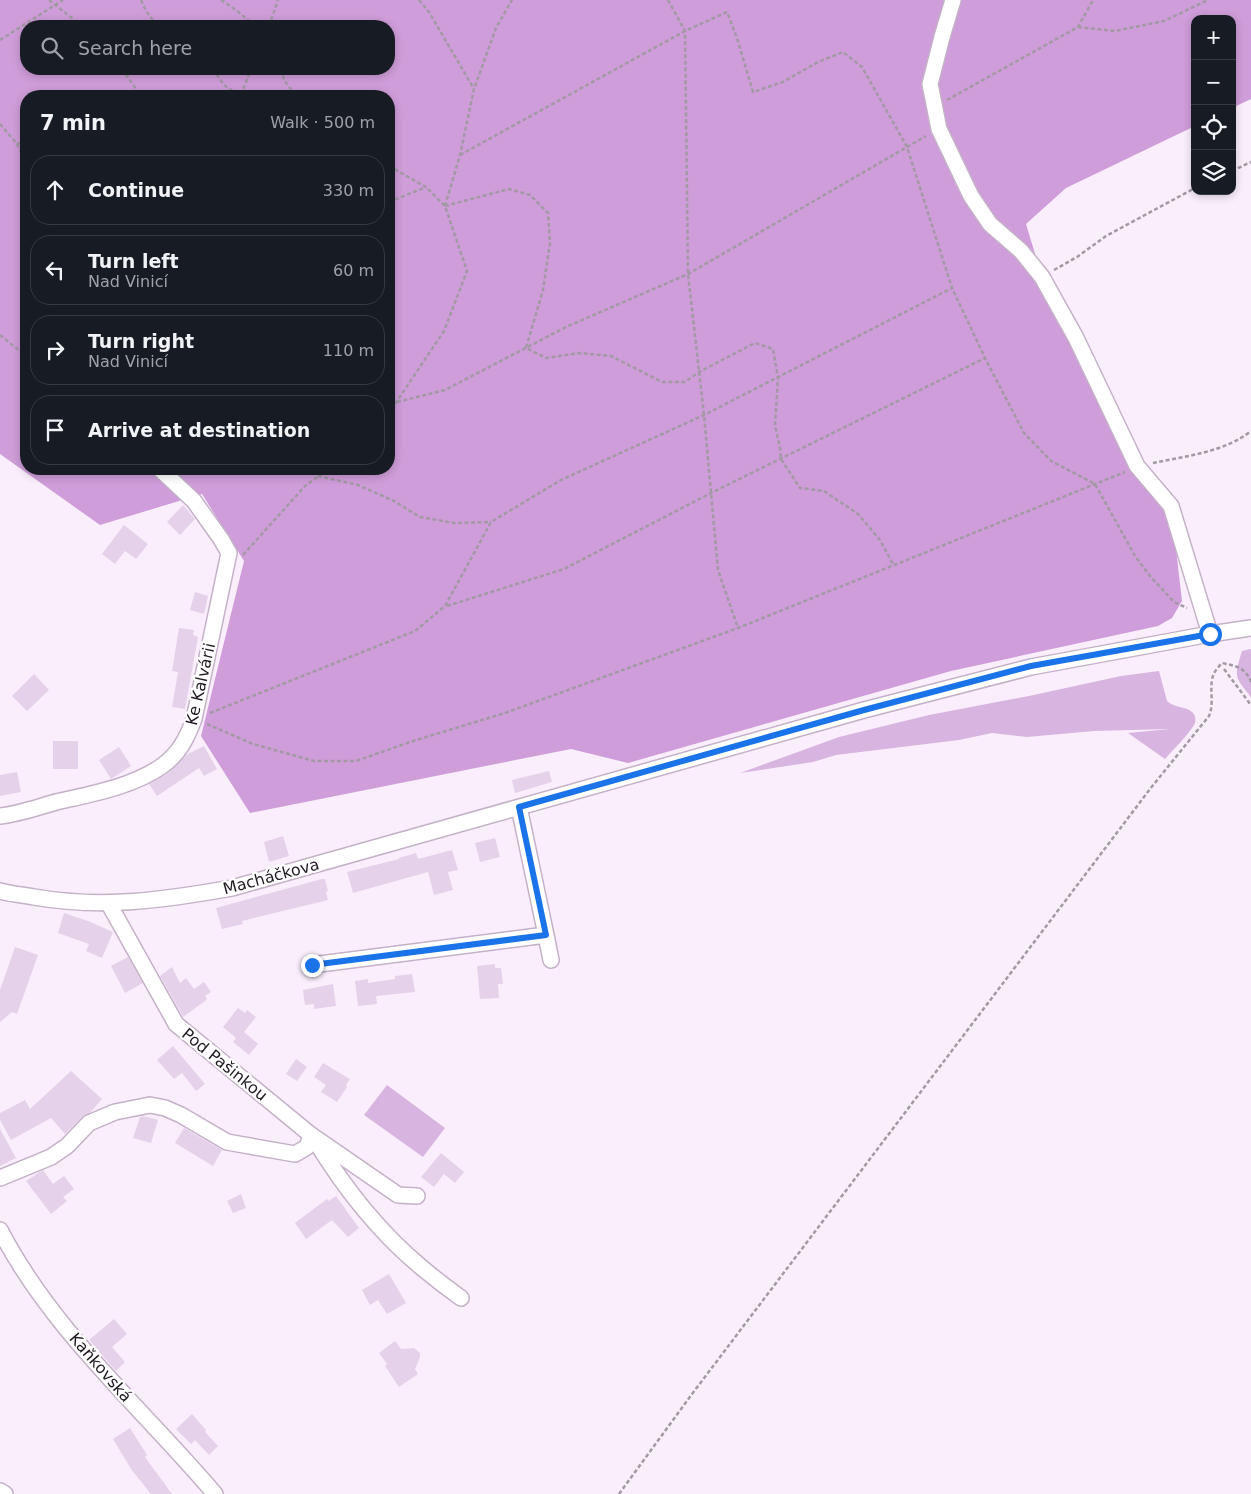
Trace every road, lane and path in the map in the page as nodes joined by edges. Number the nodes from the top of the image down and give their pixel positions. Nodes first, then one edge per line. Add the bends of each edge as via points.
1 (49, 0) edge
2 (64, 0) edge
3 (141, 0) edge
4 (221, 0) edge
5 (278, 0) edge
6 (419, 0) edge
7 (512, 0) edge
8 (668, 0) edge
9 (953, 0) edge
10 (1093, 0) edge
11 (1208, 0) edge
12 (54, 6) junction
13 (32, 20) edge
14 (74, 20) edge
15 (153, 20) edge
16 (248, 20) edge
17 (271, 20) edge
18 (20, 27) edge
19 (1078, 28) junction
20 (685, 30) junction
21 (0, 40) edge
22 (126, 75) edge
23 (217, 75) edge
24 (249, 75) edge
25 (283, 75) edge
26 (474, 89) junction
27 (137, 90) edge
28 (231, 90) edge
29 (243, 90) edge
30 (292, 90) edge
31 (934, 106) junction
32 (0, 124) edge
33 (939, 129) junction
34 (18, 144) joint
35 (907, 147) junction
36 (20, 148) edge
37 (460, 155) junction
38 (1251, 162) edge
39 (1236, 169) edge
40 (395, 170) edge
41 (426, 188) junction
42 (1191, 190) edge
43 (395, 200) edge
44 (445, 206) junction
45 (688, 274) junction
46 (1042, 277) junction
47 (952, 288) junction
48 (0, 335) edge
49 (526, 348) junction
50 (20, 351) edge
51 (985, 358) junction
52 (699, 372) junction
53 (778, 378) junction
54 (397, 402) junction
55 (395, 405) edge
56 (704, 416) junction
57 (1251, 431) edge
58 (781, 459) junction
59 (1137, 466) junction
60 (166, 475) edge
61 (318, 476) joint
62 (1095, 484) junction
63 (711, 493) junction
64 (491, 522) junction
65 (894, 566) junction
66 (225, 573) junction
67 (445, 606) junction
68 (1182, 606) dead end
69 (738, 628) junction
70 (1251, 628) edge
71 (1210, 634) junction
72 (1224, 669) dead end
73 (1251, 682) edge
74 (1251, 705) edge
75 (194, 719) junction
76 (519, 807) junction
77 (0, 816) edge
78 (0, 891) edge
79 (109, 904) junction
80 (546, 935) junction
81 (551, 960) dead end
82 (312, 965) dead end
83 (311, 1135) junction
84 (0, 1178) edge
85 (417, 1196) dead end
86 (0, 1230) edge
87 (461, 1298) dead end
88 (0, 1491) edge
89 (5, 1494) edge
90 (215, 1494) edge
91 (619, 1494) edge

1 - 12 path
2 - 12 path
3 - 15 path
4 - 16 path
5 - 17 path
6 - 26 path
7 - 26 path via 496,28
8 - 20 path
9 - 31 street via 930,84
10 - 19 path
11 - 19 path via 1164,21 1115,31
12 - 13 path
12 - 14 path
18 - 21 path
19 - 31 path
20 - 35 path via 727,12 753,92 783,82 843,52 862,67
20 - 37 path
20 - 45 path
22 - 27 path
23 - 28 path
24 - 29 path
25 - 30 path
26 - 37 path
31 - 33 street
32 - 34 path
33 - 35 path
33 - 46 street via 971,196 990,224 1021,251
34 - 36 path
35 - 45 path
35 - 47 path
37 - 44 path
38 - 39 path
40 - 41 path
41 - 43 path
41 - 44 path
42 - 46 path via 1106,236
44 - 49 path via 509,189 530,195 548,213 550,243 543,290
44 - 54 path via 467,270 444,331
45 - 49 path
45 - 52 path
46 - 59 street via 1076,338
47 - 51 path
47 - 53 path
48 - 50 path
49 - 52 path via 546,358 578,353 611,356 662,382 685,382
49 - 54 path via 445,390
51 - 58 path
51 - 62 path via 1024,433 1051,461
52 - 53 path via 755,343 773,349
52 - 56 path
53 - 56 path
53 - 58 path via 775,425
54 - 55 path
56 - 63 path
56 - 64 path via 561,480
57 - 59 path via 1239,440 1199,454
58 - 63 path
58 - 65 path via 800,488 824,491 858,514 880,540
59 - 62 path
59 - 71 street via 1171,506
60 - 66 street, Ke Kalvárii via 194,501 221,538 229,553
61 - 64 path via 358,485 394,500 420,517 454,523
61 - 66 path via 304,486
62 - 65 path
62 - 68 path via 1135,556 1174,602
63 - 67 path via 564,569
63 - 69 path via 718,570
64 - 67 path
65 - 69 path
66 - 75 street, Ke Kalvárii
67 - 75 path via 415,631
69 - 75 path via 505,713 356,761 314,762 253,744
70 - 71 street, Macháčkova
71 - 76 street, Macháčkova via 1031,666
72 - 74 path
73 - 91 path via 1240,667 1222,663 1213,678 1209,716 1138,805
75 - 77 street, Ke Kalvárii via 188,737 176,754 143,776 100,791
76 - 79 street, Macháčkova via 232,888
76 - 80 street
78 - 79 street, Macháčkova via 50,900
79 - 83 street, Pod Pašinkou via 176,1024
80 - 81 street
80 - 82 street
83 - 84 street via 307,1146 295,1154 264,1150 227,1142 181,1115 150,1105 115,1112 89,1123 51,1157
83 - 85 street, Pod Pašinkou via 398,1195
83 - 87 street, Pod Pašinkou via 356,1199 386,1234
86 - 90 street, Kaňkovská via 48,1306
88 - 89 street

